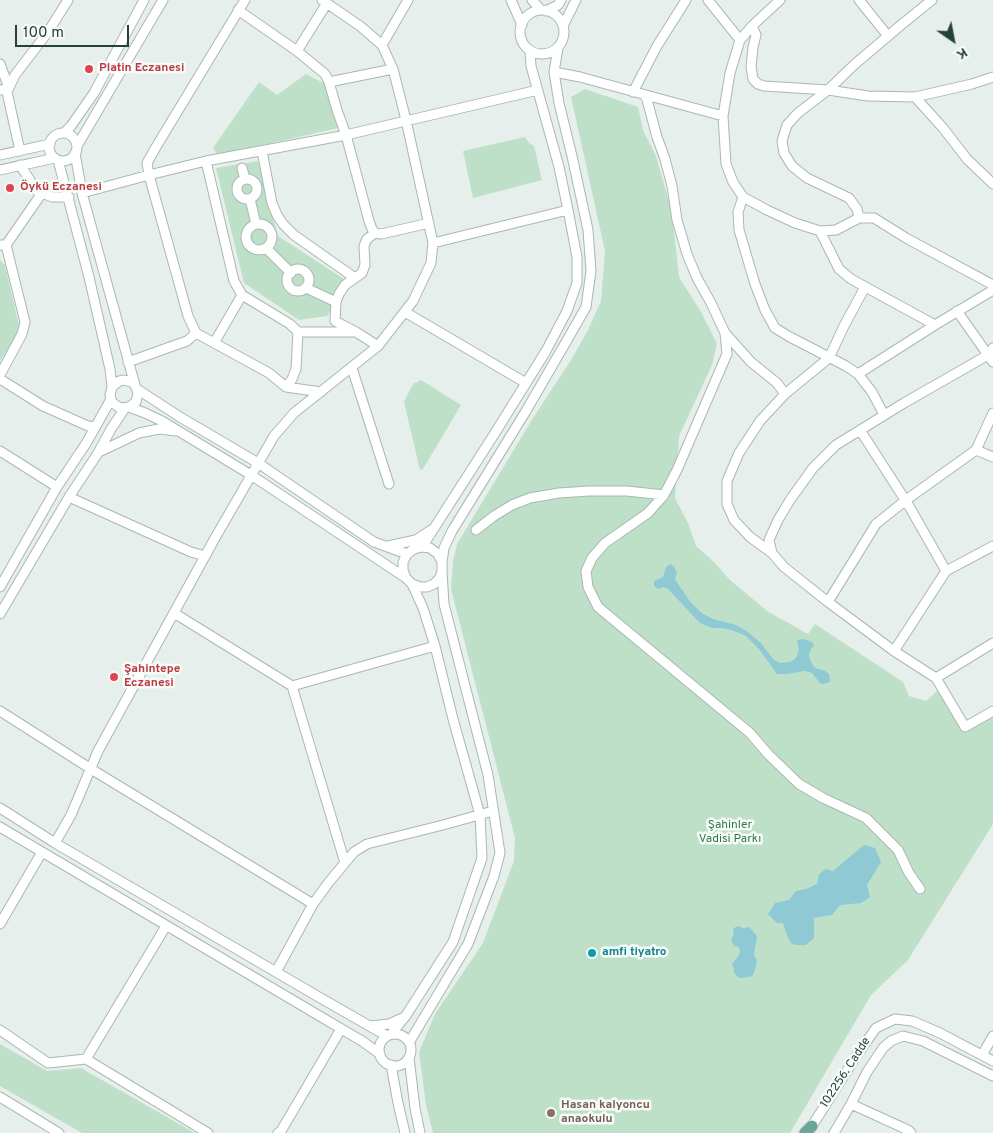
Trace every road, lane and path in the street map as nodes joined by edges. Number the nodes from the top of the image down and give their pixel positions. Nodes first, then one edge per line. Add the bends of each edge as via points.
1 (68, 0) edge
2 (144, 0) edge
3 (163, 0) edge
4 (244, 0) edge
5 (408, 0) edge
6 (511, 0) edge
7 (532, 0) edge
8 (561, 0) edge
9 (576, 0) edge
10 (686, 0) edge
11 (708, 0) edge
12 (780, 0) edge
13 (859, 0) edge
14 (928, 1) edge
15 (324, 2) edge
16 (238, 10) junction
17 (543, 11) junction
18 (522, 25) junction
19 (563, 26) junction
20 (752, 26) junction
21 (888, 36) junction
22 (740, 40) junction
23 (382, 45) junction
24 (558, 48) junction
25 (297, 51) junction
26 (530, 51) junction
27 (0, 64) edge
28 (393, 69) junction
29 (554, 72) junction
30 (993, 77) edge
31 (330, 82) junction
32 (4, 89) edge
33 (538, 90) junction
34 (828, 90) junction
35 (633, 92) junction
36 (646, 96) junction
37 (915, 97) junction
38 (723, 116) junction
39 (406, 120) junction
40 (64, 133) junction
41 (346, 135) junction
42 (50, 144) junction
43 (76, 150) junction
44 (20, 151) junction
45 (262, 151) junction
46 (0, 155) edge
47 (56, 159) junction
48 (206, 162) junction
49 (20, 165) junction
50 (242, 168) dead end
51 (0, 170) edge
52 (149, 175) junction
53 (245, 179) junction
54 (993, 184) edge
55 (42, 193) junction
56 (82, 193) junction
57 (69, 197) junction
58 (744, 197) junction
59 (250, 199) junction
60 (568, 210) junction
61 (859, 218) junction
62 (429, 222) junction
63 (256, 224) junction
64 (820, 231) junction
65 (375, 233) junction
66 (433, 243) junction
67 (3, 245) edge
68 (266, 248) junction
69 (291, 272) junction
70 (355, 278) junction
71 (993, 286) edge
72 (865, 287) junction
73 (306, 288) junction
74 (993, 290) edge
75 (242, 294) junction
76 (336, 302) junction
77 (957, 311) junction
78 (405, 312) junction
79 (935, 325) junction
80 (298, 332) junction
81 (356, 332) junction
82 (725, 333) junction
83 (196, 334) junction
84 (214, 343) junction
85 (378, 346) junction
86 (991, 355) edge
87 (829, 358) junction
88 (128, 362) junction
89 (352, 368) junction
90 (858, 374) junction
91 (0, 375) edge
92 (0, 379) edge
93 (526, 383) junction
94 (112, 386) junction
95 (136, 387) junction
96 (286, 387) junction
97 (321, 392) junction
98 (785, 394) junction
99 (111, 399) junction
100 (127, 408) junction
101 (993, 413) edge
102 (884, 415) junction
103 (95, 427) junction
104 (860, 430) junction
105 (180, 432) junction
106 (976, 450) junction
107 (0, 451) edge
108 (98, 452) junction
109 (993, 457) edge
110 (258, 463) junction
111 (251, 475) junction
112 (389, 484) dead end
113 (57, 487) junction
114 (664, 494) junction
115 (70, 497) junction
116 (906, 500) junction
117 (435, 526) junction
118 (476, 530) dead end
119 (993, 546) edge
120 (386, 547) junction
121 (422, 547) junction
122 (407, 554) junction
123 (772, 554) junction
124 (205, 556) junction
125 (442, 567) junction
126 (946, 571) junction
127 (409, 581) junction
128 (0, 587) edge
129 (828, 602) junction
130 (174, 613) junction
131 (0, 614) edge
132 (993, 643) edge
133 (435, 646) junction
134 (894, 651) junction
135 (936, 678) junction
136 (292, 686) junction
137 (0, 711) edge
138 (993, 711) edge
139 (91, 769) junction
140 (0, 808) edge
141 (494, 811) junction
142 (480, 815) junction
143 (0, 827) edge
144 (55, 844) junction
145 (42, 852) junction
146 (345, 862) junction
147 (920, 888) dead end
148 (313, 904) junction
149 (0, 924) edge
150 (166, 926) junction
151 (276, 972) junction
152 (405, 1017) junction
153 (370, 1026) junction
154 (341, 1029) junction
155 (0, 1030) edge
156 (389, 1035) junction
157 (993, 1036) edge
158 (410, 1042) junction
159 (380, 1054) junction
160 (982, 1056) junction
161 (410, 1058) junction
162 (86, 1059) junction
163 (993, 1061) edge
164 (391, 1065) junction
165 (993, 1076) edge
166 (0, 1097) edge
167 (851, 1104) junction
168 (809, 1131) edge
169 (59, 1133) edge
170 (208, 1133) edge
171 (278, 1133) edge
172 (405, 1133) edge
173 (420, 1133) edge
174 (834, 1133) edge
175 (911, 1133) edge

1 - 32 street
2 - 40 street via 94,93
3 - 43 street
4 - 16 street
5 - 23 street
6 - 18 street
7 - 17 street
8 - 17 street via 558,5
9 - 19 street
10 - 35 street
11 - 22 street
12 - 20 street
13 - 21 street
14 - 21 street
15 - 23 street
15 - 25 street
16 - 25 street
16 - 52 street via 147,163
17 - 18 street via 527,16
17 - 19 street via 555,14
18 - 26 street via 522,39
19 - 24 street via 564,36
20 - 22 street
20 - 34 street via 756,35 751,67 753,79 758,84
21 - 34 street
22 - 38 street via 730,73
23 - 28 street
24 - 26 street via 544,54
24 - 29 street
25 - 31 street
26 - 33 street
27 - 32 street
28 - 31 street
28 - 39 street
29 - 35 street
29 - 125 street via 588,230 591,271 586,307 452,532 444,548
30 - 37 street
31 - 41 street
32 - 44 street
33 - 39 street
33 - 60 street via 560,167
34 - 37 street via 868,96
34 - 61 street via 786,125 782,141 784,153 792,166 807,178 849,198
35 - 36 street
36 - 38 street
36 - 82 street via 665,159 687,254
37 - 54 street via 967,159
38 - 58 street via 726,164
39 - 41 street
39 - 62 street
40 - 42 street via 57,135
40 - 43 street via 74,139
41 - 45 street
41 - 65 street via 369,222
42 - 44 street
42 - 47 street via 50,151
43 - 47 street via 69,159
43 - 56 street
44 - 46 street
45 - 48 street
45 - 70 street via 272,203 283,224
47 - 49 street
47 - 57 street
48 - 52 street
48 - 75 street via 234,281
49 - 51 street
49 - 55 street via 37,191
50 - 53 street
52 - 56 street
52 - 83 street via 188,316
53 - 59 street via 256,185 257,192
53 - 59 street via 239,182 237,192 243,199
55 - 57 street
55 - 67 street
56 - 88 street
57 - 94 street
58 - 64 street via 795,223
58 - 87 street via 738,212 739,230 765,310 775,328
59 - 63 street
60 - 66 street
60 - 93 street via 577,258 577,284 567,311
61 - 64 street via 836,230
61 - 71 street via 874,218
62 - 65 street
62 - 66 street
63 - 68 street via 266,226 272,232 272,241
63 - 68 street via 246,234 247,243 254,249
64 - 72 street via 839,269
65 - 70 street via 367,239 365,265
66 - 78 street via 431,263
67 - 91 street via 26,322
68 - 69 street
69 - 73 street via 300,270 306,273 309,282
69 - 73 street via 289,286 299,291
70 - 76 street via 346,285
72 - 79 street
72 - 87 street
73 - 76 street
74 - 77 street
75 - 80 street
75 - 84 street
76 - 81 street via 335,321
77 - 79 street
77 - 86 street
78 - 85 street
78 - 93 street
79 - 90 street
80 - 81 street
80 - 96 street via 296,368
81 - 85 street
82 - 98 street
82 - 114 street via 727,354
83 - 84 street
83 - 88 street via 188,342
84 - 96 street via 269,373
85 - 89 street
86 - 102 street
87 - 90 street
87 - 98 street
88 - 95 street
89 - 97 street
89 - 112 street
90 - 102 street
92 - 103 street via 43,406
93 - 117 street
94 - 95 street via 128,380
94 - 99 street
95 - 100 street via 138,398
95 - 110 street
96 - 97 street
97 - 110 street via 294,413 274,436
98 - 123 street via 754,429 727,481 727,504 734,520
99 - 100 street via 116,406
99 - 103 street
100 - 105 street via 153,416
100 - 108 street via 110,429
101 - 106 street
102 - 104 street
103 - 113 street
104 - 116 street
104 - 123 street via 836,445 807,476 769,540
105 - 108 street via 159,429 139,433
105 - 111 street
106 - 109 street
106 - 116 street
107 - 113 street
108 - 115 street
110 - 111 street
110 - 120 street
111 - 124 street
111 - 127 street
113 - 128 street
114 - 118 street via 589,491 530,498 512,505
114 - 147 street via 648,513 605,544 592,558 586,571 588,587 598,607 750,733 799,784 866,818 898,850
115 - 124 street
115 - 131 street
116 - 126 street
116 - 129 street via 876,524
117 - 120 street via 416,540
117 - 121 street
119 - 126 street
120 - 122 street
121 - 122 street
121 - 125 street via 438,554
122 - 127 street via 402,570
123 - 129 street
124 - 130 street
125 - 127 street via 439,579 427,587
125 - 141 street via 444,604 488,775
126 - 134 street
127 - 133 street via 423,608
129 - 134 street
130 - 136 street
130 - 139 street
132 - 135 street
133 - 136 street
133 - 142 street
134 - 135 street
135 - 138 street via 965,727
136 - 146 street
137 - 139 street
139 - 144 street
139 - 148 street
140 - 144 street
141 - 142 street
141 - 158 street via 500,853 494,876 468,944
142 - 146 street via 367,844
142 - 152 street via 482,858 453,942
143 - 145 street
144 - 151 street
145 - 149 street
145 - 150 street
146 - 148 street
148 - 151 street
150 - 154 street
150 - 162 street
151 - 153 street
152 - 153 street via 389,1024
152 - 156 street
153 - 156 street
154 - 159 street
154 - 171 street
155 - 162 street via 48,1063
156 - 158 street via 400,1034
156 - 159 street via 380,1045
157 - 160 street
158 - 161 street
159 - 164 street
160 - 163 street, 102256. Cadde
160 - 168 street, 102256. Cadde via 912,1021 895,1019 876,1028
161 - 164 street via 400,1065
161 - 173 street
162 - 170 street
164 - 172 street
165 - 167 street, 102256. Cadde via 924,1041 903,1036 891,1040 883,1048
166 - 169 street
167 - 174 street, 102256. Cadde
167 - 175 street

